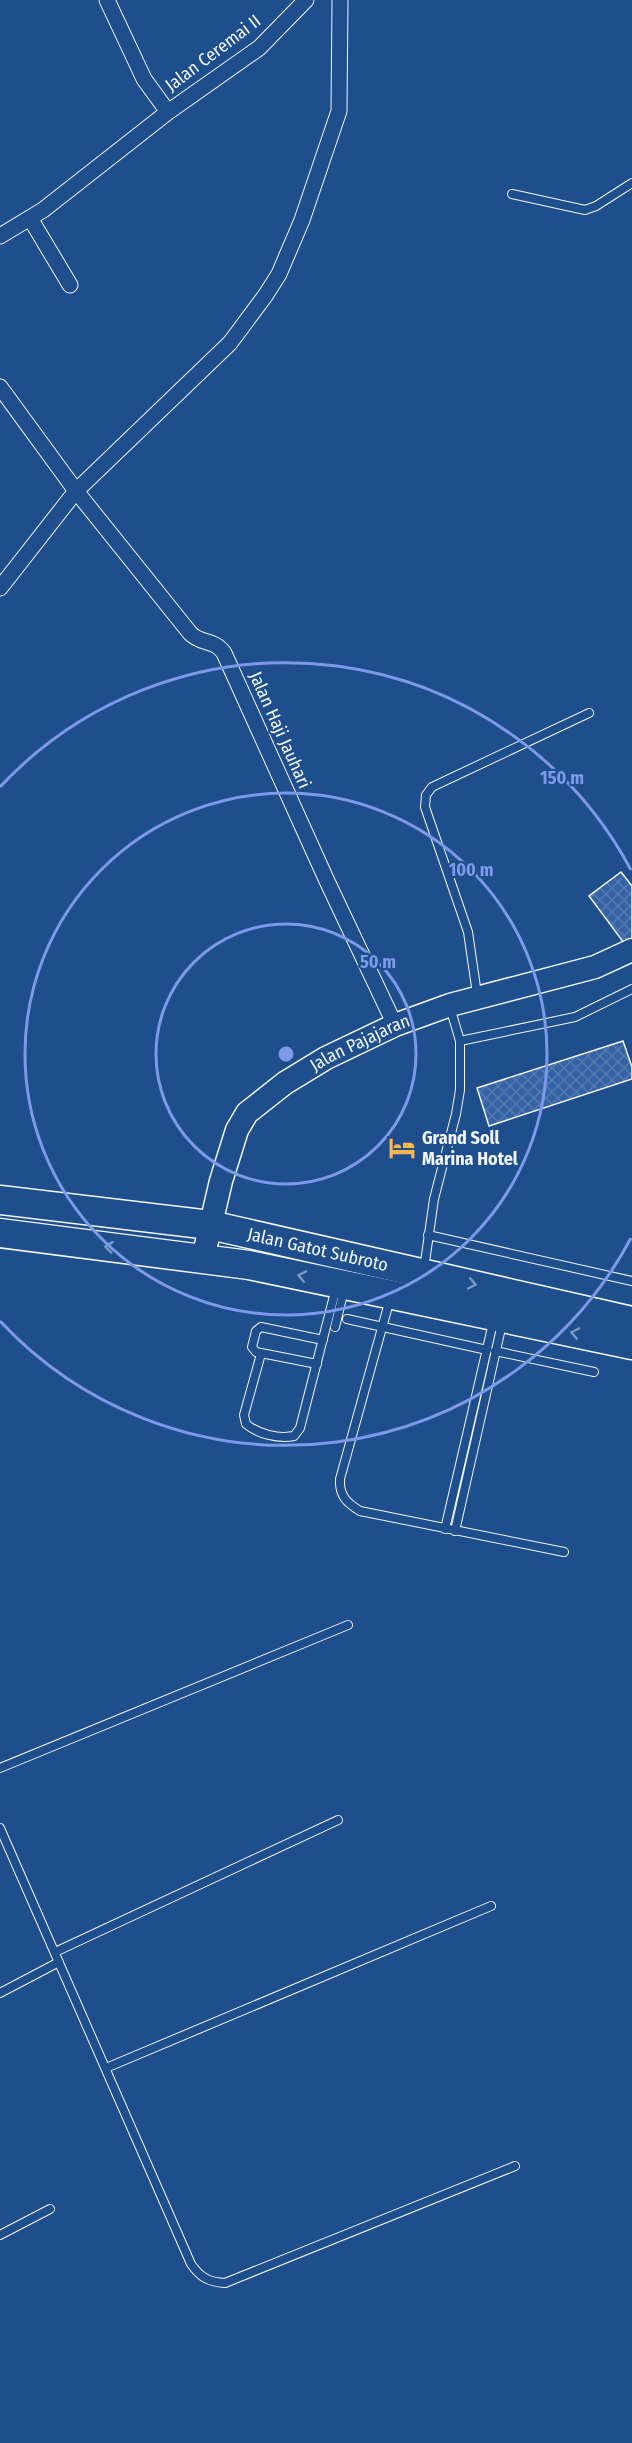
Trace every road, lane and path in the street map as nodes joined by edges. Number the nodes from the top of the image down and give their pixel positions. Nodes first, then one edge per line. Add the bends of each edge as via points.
1 (107, 0) edge
2 (306, 0) edge
3 (340, 0) edge
4 (168, 112) junction
5 (632, 183) edge
6 (512, 194) dead end
7 (30, 218) junction
8 (0, 236) edge
9 (70, 285) dead end
10 (0, 387) edge
11 (76, 491) junction
12 (0, 588) edge
13 (589, 713) dead end
14 (632, 950) edge
15 (632, 989) edge
16 (478, 997) junction
17 (450, 1005) junction
18 (395, 1025) junction
19 (460, 1041) junction
20 (0, 1200) edge
21 (210, 1225) junction
22 (0, 1233) edge
23 (428, 1235) junction
24 (202, 1258) junction
25 (423, 1274) junction
26 (632, 1281) edge
27 (341, 1285) junction
28 (392, 1294) junction
29 (499, 1316) junction
30 (347, 1319) dead end
31 (632, 1321) edge
32 (335, 1327) dead end
33 (383, 1327) junction
34 (323, 1340) junction
35 (632, 1345) edge
36 (491, 1351) junction
37 (261, 1354) junction
38 (317, 1364) junction
39 (594, 1372) dead end
40 (445, 1528) junction
41 (455, 1531) junction
42 (564, 1552) dead end
43 (348, 1625) dead end
44 (0, 1768) edge
45 (338, 1820) dead end
46 (0, 1828) edge
47 (492, 1906) dead end
48 (55, 1952) junction
49 (59, 1962) junction
50 (0, 1993) edge
51 (106, 2068) junction
52 (515, 2166) dead end
53 (50, 2210) dead end
54 (0, 2235) edge

1 - 4 street via 144,79
2 - 4 street, Jalan Ceremai II via 259,48
3 - 11 street via 339,111 279,274 224,349
4 - 7 street, Jalan Ceremai II
5 - 6 lane via 585,210
7 - 8 street, Jalan Ceremai II
7 - 9 street
10 - 11 street, Jalan Haji Jauhari
11 - 12 street
11 - 18 street, Jalan Haji Jauhari via 190,633 214,643 224,653
13 - 16 lane via 432,787 426,795 425,807 468,932
14 - 16 main road, Jalan Pajajaran via 595,967
15 - 19 lane via 575,1017
16 - 17 main road, Jalan Pajajaran
17 - 18 main road, Jalan Pajajaran
17 - 19 lane
18 - 21 main road, Jalan Pajajaran via 326,1058 247,1113 232,1144
19 - 23 lane via 460,1090
20 - 21 highway, Jalan Gatot Subroto
21 - 24 main road, Jalan Pajajaran
21 - 25 highway, Jalan Gatot Subroto
24 -> 22 highway, Jalan Gatot Subroto
23 - 25 lane
23 - 26 lane
27 -> 24 highway, Jalan Gatot Subroto
25 -> 31 highway, Jalan Gatot Subroto
27 - 28 highway, Jalan Gatot Subroto
27 - 32 lane
27 - 34 lane
28 - 29 highway, Jalan Gatot Subroto
28 - 33 lane
35 -> 29 highway, Jalan Gatot Subroto
29 - 36 lane
30 - 33 lane
33 - 36 lane
33 - 40 lane via 339,1488 342,1498 360,1511
34 - 37 lane via 261,1328 256,1331 252,1347
34 - 38 lane
36 - 39 lane
36 - 40 lane
36 - 41 lane
37 - 38 lane
37 - 38 lane via 244,1415 246,1424 253,1430 284,1438 294,1436 300,1428
40 - 41 lane
41 - 42 lane
43 - 44 lane
45 - 48 lane
46 - 48 lane
47 - 51 lane
48 - 49 lane
49 - 50 lane
49 - 51 lane
51 - 52 lane via 191,2264 199,2275 216,2283 225,2283
53 - 54 lane

